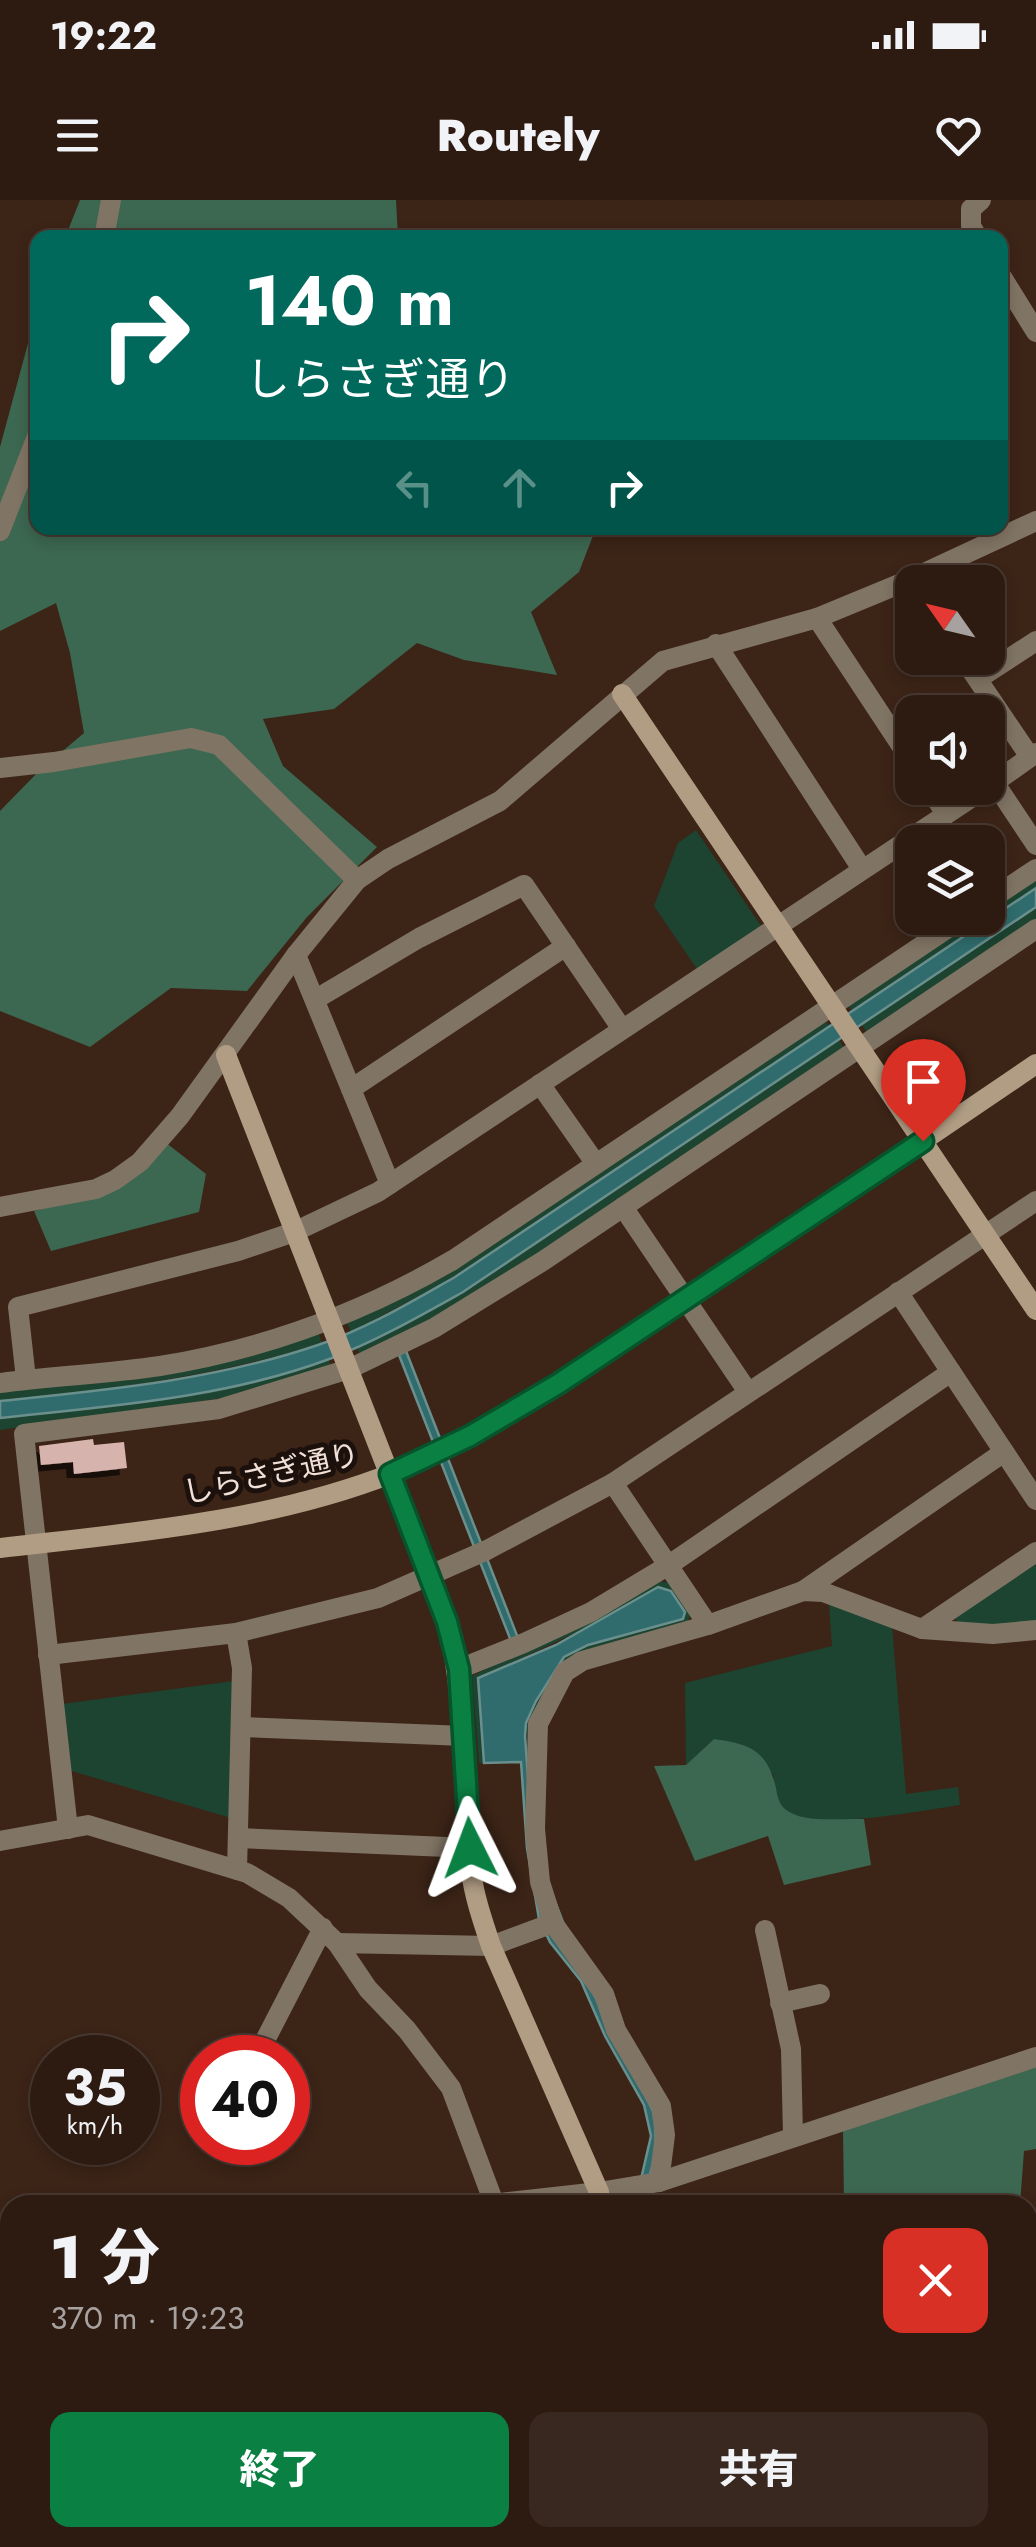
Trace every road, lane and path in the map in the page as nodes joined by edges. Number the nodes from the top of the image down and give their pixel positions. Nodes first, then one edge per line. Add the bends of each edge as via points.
1 (111, 200) edge
2 (981, 200) edge
3 (105, 230) edge
4 (973, 230) edge
5 (1008, 287) edge
6 (1036, 332) edge
7 (30, 454) edge
8 (1036, 521) edge
9 (0, 531) edge
10 (1008, 535) edge
11 (1008, 535) edge
12 (947, 565) edge
13 (895, 589) edge
14 (817, 618) junction
15 (1036, 641) edge
16 (716, 644) junction
17 (975, 675) edge
18 (978, 679) junction
19 (622, 694) junction
20 (895, 736) edge
21 (1033, 755) edge
22 (0, 768) edge
23 (1005, 774) edge
24 (940, 805) edge
25 (959, 805) edge
26 (1005, 805) edge
27 (946, 814) junction
28 (1036, 845) edge
29 (862, 869) junction
30 (1036, 869) edge
31 (357, 880) junction
32 (1005, 890) edge
33 (778, 925) junction
34 (1036, 930) edge
35 (936, 935) edge
36 (566, 946) junction
37 (296, 955) junction
38 (316, 999) junction
39 (830, 1005) junction
40 (622, 1029) junction
41 (861, 1048) junction
42 (226, 1056) junction
43 (1036, 1064) edge
44 (540, 1084) junction
45 (351, 1089) junction
46 (923, 1141) junction
47 (596, 1164) junction
48 (390, 1184) junction
49 (1036, 1200) edge
50 (0, 1207) edge
51 (623, 1207) junction
52 (294, 1232) junction
53 (985, 1234) junction
54 (898, 1292) junction
55 (686, 1300) junction
56 (1036, 1310) edge
57 (331, 1324) junction
58 (348, 1366) junction
59 (951, 1372) junction
60 (26, 1380) junction
61 (0, 1383) edge
62 (748, 1392) junction
63 (1004, 1452) junction
64 (390, 1474) junction
65 (613, 1483) junction
66 (1036, 1500) edge
67 (36, 1544) junction
68 (0, 1548) edge
69 (1036, 1552) edge
70 (669, 1565) junction
71 (430, 1575) junction
72 (803, 1591) junction
73 (708, 1625) junction
74 (922, 1629) junction
75 (1036, 1630) edge
76 (236, 1633) junction
77 (48, 1655) junction
78 (459, 1669) junction
79 (242, 1728) junction
80 (464, 1736) junction
81 (68, 1828) junction
82 (238, 1838) junction
83 (0, 1842) edge
84 (470, 1848) junction
85 (236, 1870) junction
86 (552, 1923) junction
87 (765, 1930) dead end
88 (330, 1935) junction
89 (491, 1946) junction
90 (820, 1994) dead end
91 (780, 2003) junction
92 (269, 2035) edge
93 (1036, 2057) edge
94 (794, 2136) junction
95 (658, 2182) junction
96 (599, 2192) junction
97 (484, 2195) edge
98 (571, 2195) edge

1 - 3 street
2 - 4 street via 972,208
5 - 6 street
7 - 9 street
8 - 11 street
10 - 12 street
13 - 14 street
14 - 16 street
14 - 20 street
15 - 18 street
16 - 19 street via 663,662
16 - 29 street
17 - 18 street
18 - 21 street
19 - 31 street via 500,801
19 - 33 street
21 - 23 street
22 - 31 street via 191,738 219,746
24 - 27 street
25 - 27 street
26 - 28 street
27 - 29 street
29 - 33 street
30 - 32 street
31 - 37 street
33 - 39 street
33 - 40 street
34 - 41 street
35 - 39 street
36 - 38 street via 524,886
36 - 40 street
36 - 45 street
37 - 38 street
37 - 42 street
38 - 45 street
39 - 41 street
39 - 47 street
40 - 44 street
41 - 46 street
41 - 51 street
42 - 50 street via 158,1142 115,1180
42 - 52 street
43 - 46 street, しらさぎ通り
44 - 47 street
44 - 48 street
45 - 48 street
46 - 53 street
46 - 55 street, しらさぎ通り
47 - 57 street via 454,1260
48 - 52 street
49 - 53 street
51 - 55 street
51 - 58 street via 434,1328
52 - 57 street
52 - 60 street via 18,1307
53 - 54 street
53 - 56 street
54 - 59 street
54 - 62 street
55 - 62 street
55 - 64 street, しらさぎ通り via 516,1410
57 - 58 street
57 - 60 street via 192,1360
58 - 64 street
58 - 67 street via 219,1409 24,1434
59 - 63 street
59 - 70 street
60 - 61 street
62 - 65 street
63 - 66 street
63 - 72 street
64 - 67 street, しらさぎ通り via 204,1522
64 - 71 street
65 - 70 street
65 - 71 street
67 - 68 street, しらさぎ通り
67 - 77 street
69 - 74 street
70 - 73 street
70 - 78 street via 591,1612
71 - 76 street via 378,1598
71 - 78 street
72 - 73 street
72 - 74 street via 823,1592
73 - 86 street via 582,1660 549,1700 538,1724 535,1829
74 - 75 street
76 - 77 street
76 - 79 street
77 - 81 street
78 - 80 street
79 - 80 street
79 - 82 street
80 - 84 street
81 - 83 street
81 - 85 street via 88,1825
82 - 84 street
82 - 85 street
84 - 89 street
85 - 88 street via 290,1898
86 - 89 street
86 - 95 street via 604,1994 616,2030 661,2106 665,2135
87 - 91 street
88 - 89 street
88 - 92 street
88 - 97 street via 452,2088
89 - 96 street
90 - 91 street
91 - 94 street via 791,2049
93 - 94 street
94 - 95 street
95 - 96 street
96 - 98 street

